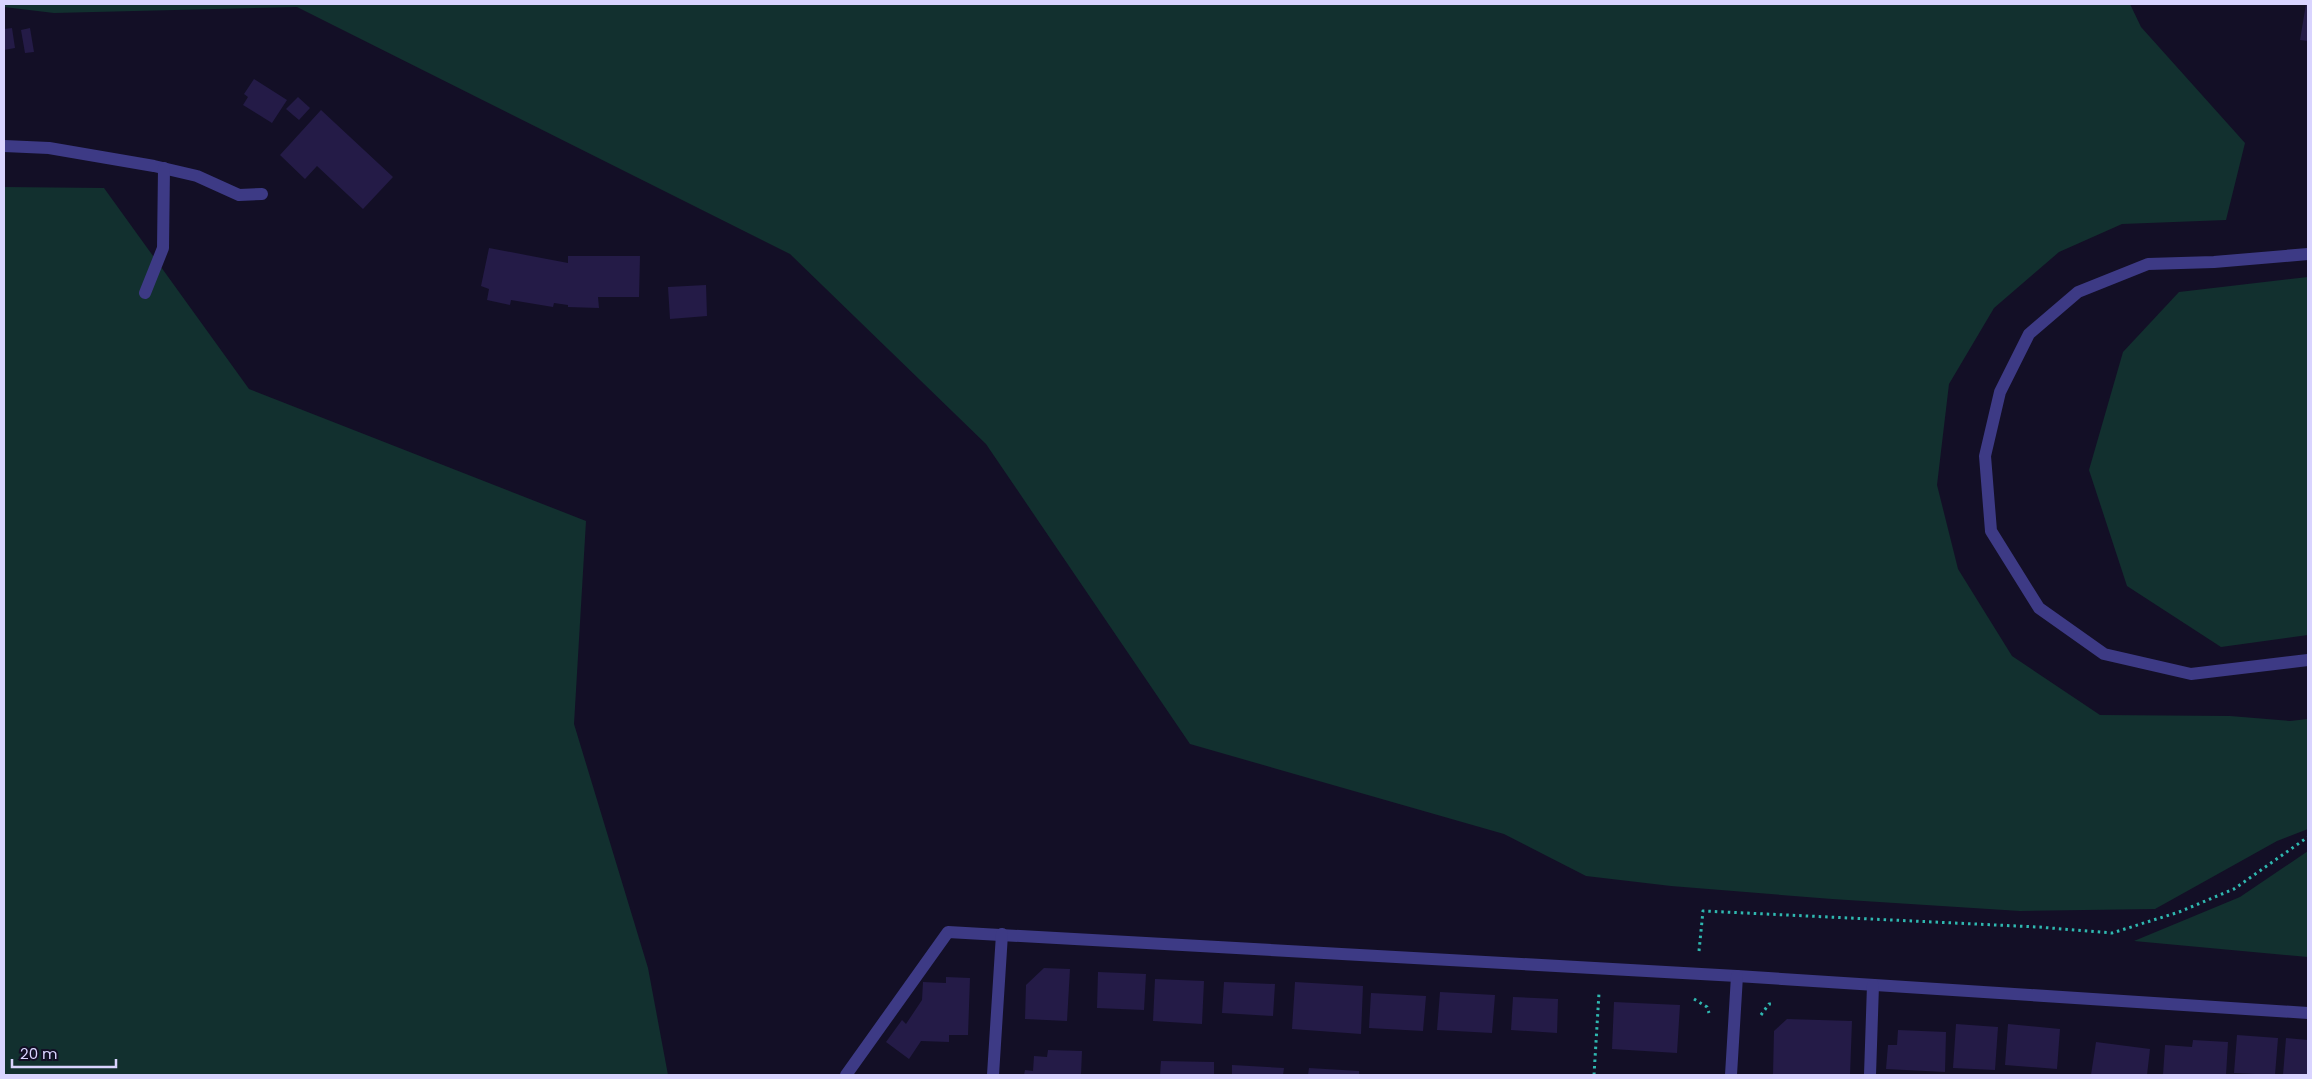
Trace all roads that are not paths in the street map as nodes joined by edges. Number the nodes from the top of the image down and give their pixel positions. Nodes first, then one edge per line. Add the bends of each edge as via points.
1 (4, 146) edge
2 (164, 168) junction
3 (262, 194) dead end
4 (2308, 254) edge
5 (145, 293) dead end
6 (2308, 660) edge
7 (1002, 934) junction
8 (1737, 976) junction
9 (1873, 985) junction
10 (2308, 1013) edge
11 (846, 1075) edge
12 (993, 1075) edge
13 (1731, 1075) edge
14 (1870, 1075) edge

1 - 2 street via 49,148
2 - 3 street via 197,176 239,195
2 - 5 street via 163,248
4 - 6 street via 2148,264 2078,292 2028,334 2000,392 1985,456 1991,531 2039,608 2104,654 2190,674
7 - 8 street
7 - 11 street via 948,932
7 - 12 street
8 - 9 street
8 - 13 street
9 - 10 street
9 - 14 street

